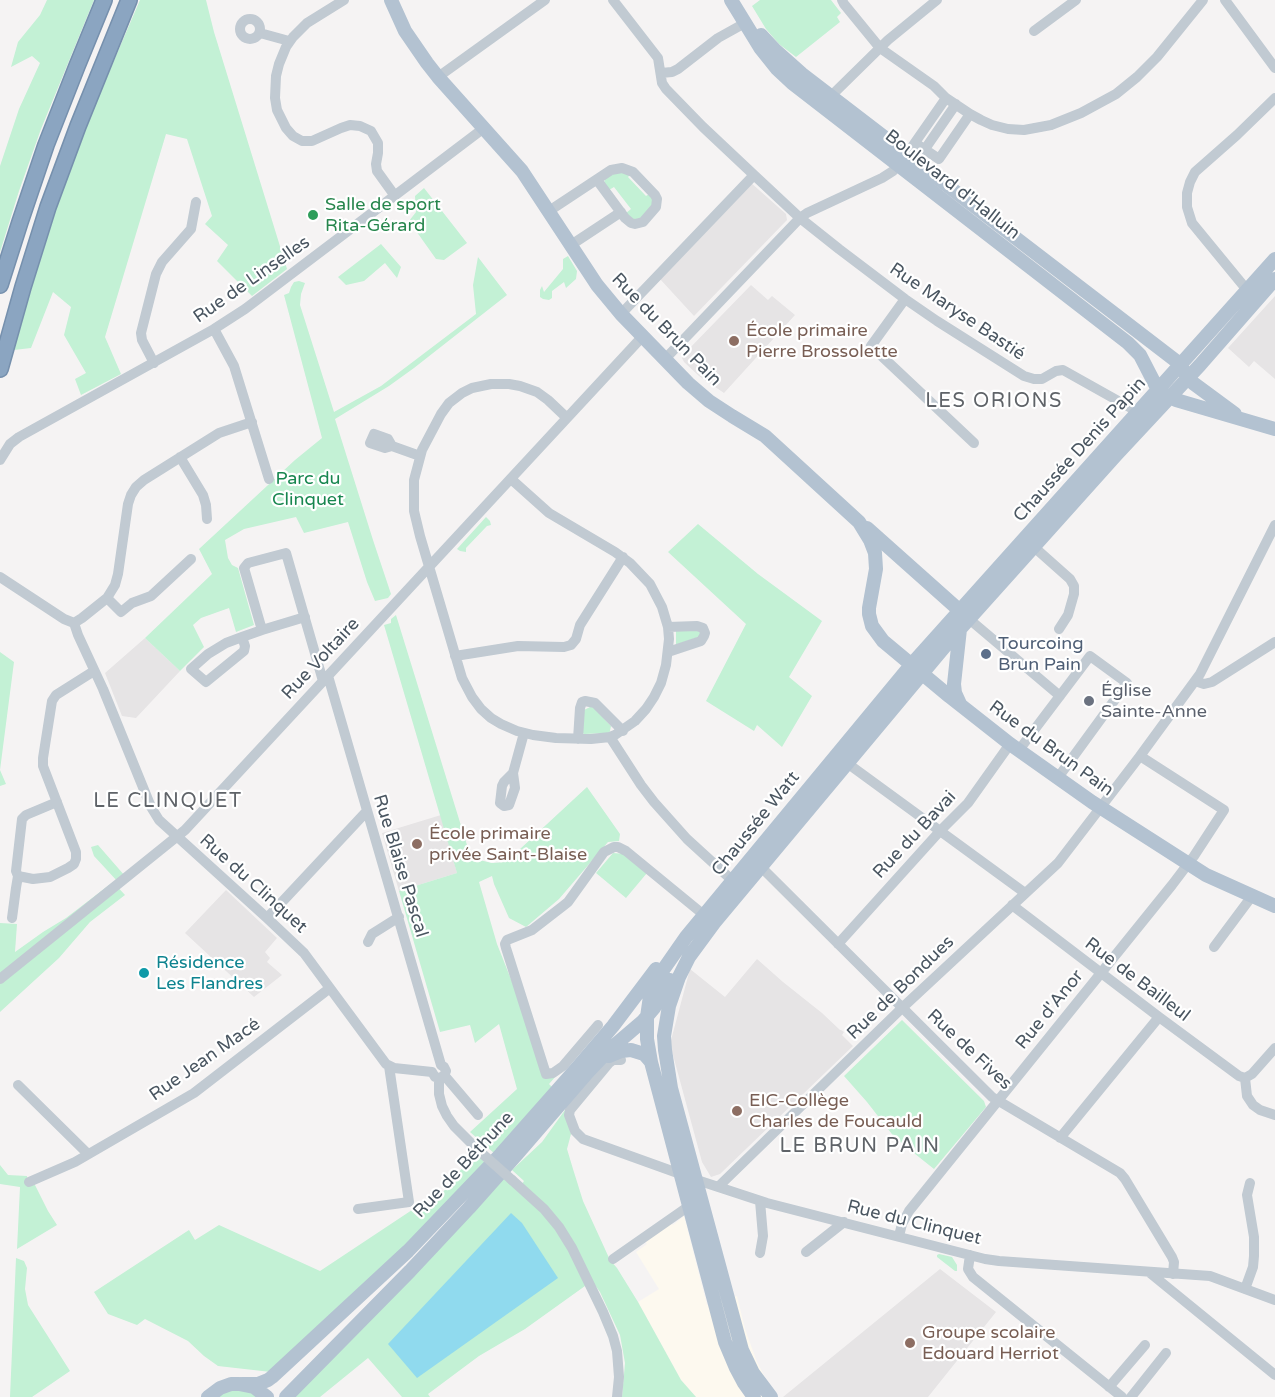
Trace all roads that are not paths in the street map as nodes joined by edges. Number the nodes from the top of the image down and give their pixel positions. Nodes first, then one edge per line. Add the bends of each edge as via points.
1 (104, 0) edge
2 (129, 0) edge
3 (344, 0) edge
4 (391, 0) edge
5 (544, 0) edge
6 (613, 0) edge
7 (731, 0) edge
8 (739, 0) edge
9 (842, 0) edge
10 (937, 0) edge
11 (1076, 0) edge
12 (1203, 0) edge
13 (1225, 0) edge
14 (745, 22) junction
15 (1034, 31) dead end
16 (260, 33) dead end
17 (290, 41) junction
18 (880, 48) junction
19 (1275, 68) edge
20 (661, 73) junction
21 (438, 77) junction
22 (831, 96) junction
23 (1275, 98) edge
24 (951, 101) junction
25 (970, 114) junction
26 (484, 128) junction
27 (916, 149) junction
28 (897, 166) junction
29 (754, 175) junction
30 (597, 180) junction
31 (395, 196) junction
32 (196, 202) dead end
33 (549, 211) junction
34 (621, 212) junction
35 (800, 218) junction
36 (572, 245) junction
37 (1275, 259) edge
38 (1275, 279) edge
39 (0, 285) edge
40 (1247, 290) junction
41 (905, 299) junction
42 (621, 314) junction
43 (214, 329) junction
44 (643, 336) junction
45 (665, 359) junction
46 (154, 363) junction
47 (1180, 364) junction
48 (0, 369) edge
49 (1188, 378) junction
50 (1158, 390) junction
51 (1170, 398) junction
52 (1138, 412) junction
53 (567, 418) junction
54 (1241, 419) junction
55 (252, 422) junction
56 (1275, 429) edge
57 (974, 443) dead end
58 (392, 446) dead end
59 (420, 456) junction
60 (180, 457) junction
61 (0, 460) edge
62 (269, 479) dead end
63 (511, 479) junction
64 (207, 519) dead end
65 (859, 522) junction
66 (1275, 525) edge
67 (1034, 547) junction
68 (896, 555) junction
69 (623, 557) junction
70 (191, 559) dead end
71 (429, 566) junction
72 (876, 569) junction
73 (0, 577) edge
74 (107, 598) junction
75 (305, 617) junction
76 (74, 623) junction
77 (668, 627) junction
78 (1059, 629) dead end
79 (262, 630) junction
80 (956, 630) junction
81 (242, 637) junction
82 (1275, 642) edge
83 (668, 652) junction
84 (455, 656) junction
85 (917, 669) junction
86 (94, 671) junction
87 (325, 678) junction
88 (1195, 681) junction
89 (1060, 696) junction
90 (960, 704) junction
91 (623, 731) junction
92 (524, 733) junction
93 (610, 737) junction
94 (578, 739) junction
95 (1014, 747) junction
96 (1140, 756) junction
97 (847, 762) junction
98 (513, 773) dead end
99 (1058, 779) junction
100 (57, 802) junction
101 (1099, 807) junction
102 (367, 811) junction
103 (940, 831) junction
104 (177, 837) junction
105 (1188, 864) junction
106 (761, 867) junction
107 (18, 876) junction
108 (733, 881) junction
109 (1025, 893) junction
110 (1252, 896) junction
111 (1012, 905) junction
112 (1275, 906) edge
113 (399, 917) junction
114 (12, 918) dead end
115 (267, 918) junction
116 (709, 919) junction
117 (686, 937) junction
118 (368, 942) dead end
119 (838, 944) junction
120 (1214, 947) dead end
121 (1101, 974) junction
122 (0, 979) edge
123 (330, 988) junction
124 (902, 1008) junction
125 (1159, 1017) junction
126 (645, 1022) junction
127 (598, 1025) dead end
128 (613, 1026) junction
129 (1275, 1048) edge
130 (621, 1060) dead end
131 (651, 1062) junction
132 (389, 1066) junction
133 (588, 1072) junction
134 (439, 1073) junction
135 (1245, 1078) junction
136 (18, 1085) dead end
137 (671, 1088) junction
138 (998, 1101) junction
139 (478, 1115) dead end
140 (1275, 1115) edge
141 (1060, 1138) junction
142 (88, 1154) junction
143 (681, 1174) junction
144 (697, 1180) junction
145 (29, 1182) dead end
146 (1250, 1183) dead end
147 (718, 1187) junction
148 (760, 1200) junction
149 (689, 1206) junction
150 (358, 1209) dead end
151 (844, 1222) junction
152 (899, 1236) junction
153 (806, 1252) dead end
154 (760, 1253) dead end
155 (970, 1255) junction
156 (613, 1259) dead end
157 (1150, 1272) junction
158 (1173, 1274) junction
159 (1245, 1289) junction
160 (1275, 1300) edge
161 (1145, 1345) dead end
162 (1166, 1353) dead end
163 (1275, 1375) edge
164 (242, 1384) junction
165 (1109, 1387) junction
166 (208, 1397) edge
167 (267, 1397) edge
168 (286, 1397) edge
169 (617, 1397) edge
170 (754, 1397) edge
171 (771, 1397) edge
172 (1122, 1397) edge
173 (1131, 1397) edge

1 - 39 highway via 46,145
2 - 48 highway via 48,207
3 - 17 street via 307,23
4 - 21 main road, Rue du Brun Pain via 405,31
5 - 21 street
6 - 20 street, Rue Maryse Bastié via 656,54
7 - 14 main road, Boulevard d'Halluin
8 - 22 main road, Boulevard d'Halluin via 769,44
9 - 18 street
10 - 18 street
11 - 15 street
12 - 25 street via 1137,77 1116,94 1080,113 1051,125 1024,130 992,125
13 - 19 street
14 - 20 street via 678,69
14 - 28 main road, Boulevard d'Halluin via 766,56 792,83
16 - 17 street
17 - 31 street via 279,64 276,83 277,110 285,128 302,141 317,140 345,126 366,128 378,143 377,171
18 - 22 street
18 - 24 street
20 - 29 street, Rue Maryse Bastié via 666,89
21 - 26 main road, Rue du Brun Pain
22 - 27 main road, Boulevard d'Halluin
23 - 40 street via 1195,172 1187,193 1192,223
24 - 25 street
24 - 27 street
25 - 27 street via 939,159
26 - 31 street, Rue de Linselles
26 - 33 main road, Rue du Brun Pain via 522,171
27 - 28 street
27 - 47 main road, Boulevard d'Halluin
28 - 35 street via 882,178
28 - 50 main road, Boulevard d'Halluin via 1128,343 1140,355
29 - 35 street, Rue Maryse Bastié
29 - 42 street
30 - 33 street
30 - 34 street
30 - 34 street via 611,170 628,170 655,195 656,207 639,224 631,223
31 - 43 street, Rue de Linselles via 255,303
32 - 46 street via 190,229 156,274 141,333
33 - 36 main road, Rue du Brun Pain
34 - 36 street
35 - 41 street, Rue Maryse Bastié
35 - 45 street
36 - 42 main road, Rue du Brun Pain
37 - 40 main road, Chaussée Denis Papin
38 - 49 main road, Chaussée Denis Papin
40 - 47 main road, Chaussée Denis Papin
41 - 52 street, Rue Maryse Bastié via 1024,376 1042,380 1063,370
41 - 57 street via 870,346
42 - 44 main road, Rue du Brun Pain
43 - 46 street, Rue de Linselles
43 - 55 street via 234,366
44 - 45 main road, Rue du Brun Pain
44 - 53 street, Rue Voltaire
45 - 65 main road, Rue du Brun Pain via 710,401 774,443
46 - 61 street, Rue de Linselles via 19,437
47 - 49 main road
47 - 50 main road, Chaussée Denis Papin
49 - 51 main road, Chaussée Denis Papin
49 - 54 main road
50 - 51 main road
50 - 52 main road, Chaussée Denis Papin
51 - 54 main road
51 - 67 main road, Chaussée Denis Papin
52 - 80 main road, Chaussée Denis Papin
53 - 59 street via 549,400 524,387 477,387 459,394 444,409
53 - 63 street, Rue Voltaire
54 - 56 main road
55 - 60 street via 219,433
55 - 62 street
58 - 59 street
59 - 71 street via 414,480 414,506
60 - 64 street via 203,495
60 - 74 street via 140,483 131,495 117,580
63 - 69 street via 549,513
63 - 71 street, Rue Voltaire
65 - 68 main road
65 - 72 main road, Rue du Brun Pain via 873,546
66 - 88 street, Rue de Bondues
67 - 78 street via 1074,586 1068,615
67 - 80 main road, Chaussée Denis Papin
68 - 72 main road via 885,556
68 - 80 main road
69 - 77 street via 655,591
69 - 84 street via 580,625 574,643 510,646
70 - 74 street via 151,596 121,612
71 - 84 street
71 - 87 street, Rue Voltaire
72 - 85 main road, Rue du Brun Pain via 869,608 872,626 883,641
73 - 76 street
74 - 76 street
75 - 79 street
75 - 79 street, Rue Blaise Pascal via 286,553 248,563 244,571
75 - 87 street, Rue Blaise Pascal
76 - 86 street, Rue du Clinquet
77 - 83 street
77 - 83 street via 697,626 705,633 701,641
79 - 81 street
80 - 85 main road, Chaussée Denis Papin
80 - 89 street
80 - 90 main road via 954,684
81 - 81 street via 212,651 191,669 206,682 244,651
82 - 88 street via 1212,682
83 - 91 street via 654,697
84 - 92 street via 462,678 481,709 496,721
85 - 90 main road, Rue du Brun Pain
85 - 97 main road, Chaussée Watt
85 - 108 main road, Chaussée Watt
86 - 100 street via 56,695 50,704 43,761
86 - 104 street, Rue du Clinquet via 151,807
87 - 102 street, Rue Blaise Pascal
87 - 104 street, Rue Voltaire
88 - 96 street, Rue de Bondues
89 - 95 street, Rue du Bavai
89 - 99 street, Rue du Bavai via 1090,656 1127,683
90 - 95 main road, Rue du Brun Pain
91 - 93 street
91 - 94 street via 594,703 585,701 578,718
92 - 94 street
92 - 98 street
93 - 94 street
93 - 108 street via 654,802
95 - 99 main road, Rue du Brun Pain
95 - 103 street, Rue du Bavai
96 - 101 street, Rue de Bondues
96 - 105 street, Rue d'Anor via 1224,810
97 - 103 street
97 - 106 main road, Chaussée Watt
99 - 101 main road, Rue du Brun Pain
100 - 107 street via 22,819
100 - 107 street via 76,852 75,861 50,877
101 - 105 main road, Rue du Brun Pain
101 - 109 street, Rue de Bondues via 1058,863
102 - 113 street, Rue Blaise Pascal
102 - 115 street
103 - 109 street
103 - 119 street, Rue du Bavai
104 - 115 street, Rue du Clinquet
104 - 122 street, Rue Voltaire
105 - 110 main road, Rue du Brun Pain
105 - 121 street, Rue d'Anor
106 - 116 main road, Chaussée Watt
106 - 119 street, Rue de Fives
107 - 114 street
108 - 116 main road, Chaussée Watt
109 - 111 street, Rue de Bondues
110 - 112 main road, Rue du Brun Pain
110 - 120 street
111 - 121 street, Rue de Bailleul
111 - 124 street, Rue de Bondues
113 - 118 street via 372,934
113 - 134 street, Rue Blaise Pascal
115 - 123 street, Rue du Clinquet via 304,953
116 - 117 main road, Chaussée Watt
116 - 126 main road, Chaussée Watt
116 - 127 street via 626,851 614,847 604,852 568,902 532,930 507,939 506,948 546,1074 563,1066
116 - 137 main road, Chaussée Watt via 671,998 664,1043
117 - 126 main road, Chaussée Watt via 654,986
117 - 128 main road, Rue de Béthune via 659,965
119 - 124 street, Rue de Fives
121 - 125 street, Rue de Bailleul
121 - 138 street, Rue d'Anor
123 - 132 street, Rue du Clinquet
123 - 142 street, Rue Jean Macé via 194,1093
124 - 138 street, Rue de Fives
124 - 147 street, Rue de Bondues
125 - 135 street, Rue de Bailleul
125 - 141 street
126 - 128 main road via 628,1021
126 - 131 main road, Chaussée Watt
126 - 133 main road, Rue de Béthune
126 - 137 main road, Chaussée Watt
128 - 164 main road, Rue de Béthune via 501,1154 408,1251 279,1371 264,1382
129 - 135 street
130 - 143 street, Rue du Clinquet via 609,1063 571,1108 575,1131 583,1139
131 - 133 main road, Rue de Béthune via 639,1051 626,1050 614,1053
131 - 143 main road, Chaussée Watt
132 - 134 street
132 - 150 street via 409,1202
133 - 168 main road, Rue de Béthune via 469,1208
134 - 139 street
134 - 169 street, Rue Blaise Pascal, bridge via 438,1094 454,1126 544,1209 572,1248 613,1336 619,1377
135 - 140 street via 1247,1096 1253,1105
136 - 142 street
137 - 144 main road, Chaussée Watt
138 - 141 street, Rue de Fives
138 - 152 street, Rue d'Anor via 909,1211
141 - 158 street, Rue de Fives via 1123,1176 1172,1257
142 - 145 street, Rue Jean Macé
143 - 144 street, Rue du Clinquet
143 - 149 main road, Chaussée Watt
144 - 147 street, Rue du Clinquet
144 - 171 main road, Chaussée Watt via 745,1356 756,1379
146 - 159 street via 1247,1195 1254,1256
147 - 148 street, Rue du Clinquet
148 - 151 street, Rue du Clinquet
148 - 154 street
149 - 156 street
149 - 170 main road, Chaussée Watt via 729,1352
151 - 152 street, Rue du Clinquet
151 - 153 street
152 - 155 street, Rue du Clinquet
155 - 157 street, Rue du Clinquet via 999,1261
155 - 165 street via 968,1269 973,1277
157 - 158 street, Rue du Clinquet
157 - 163 street
158 - 159 street, Rue du Clinquet via 1210,1276
159 - 160 street, Rue du Clinquet
161 - 165 street
162 - 173 street
164 - 166 main road, Rue de Béthune via 224,1386
164 - 167 main road
165 - 172 street

